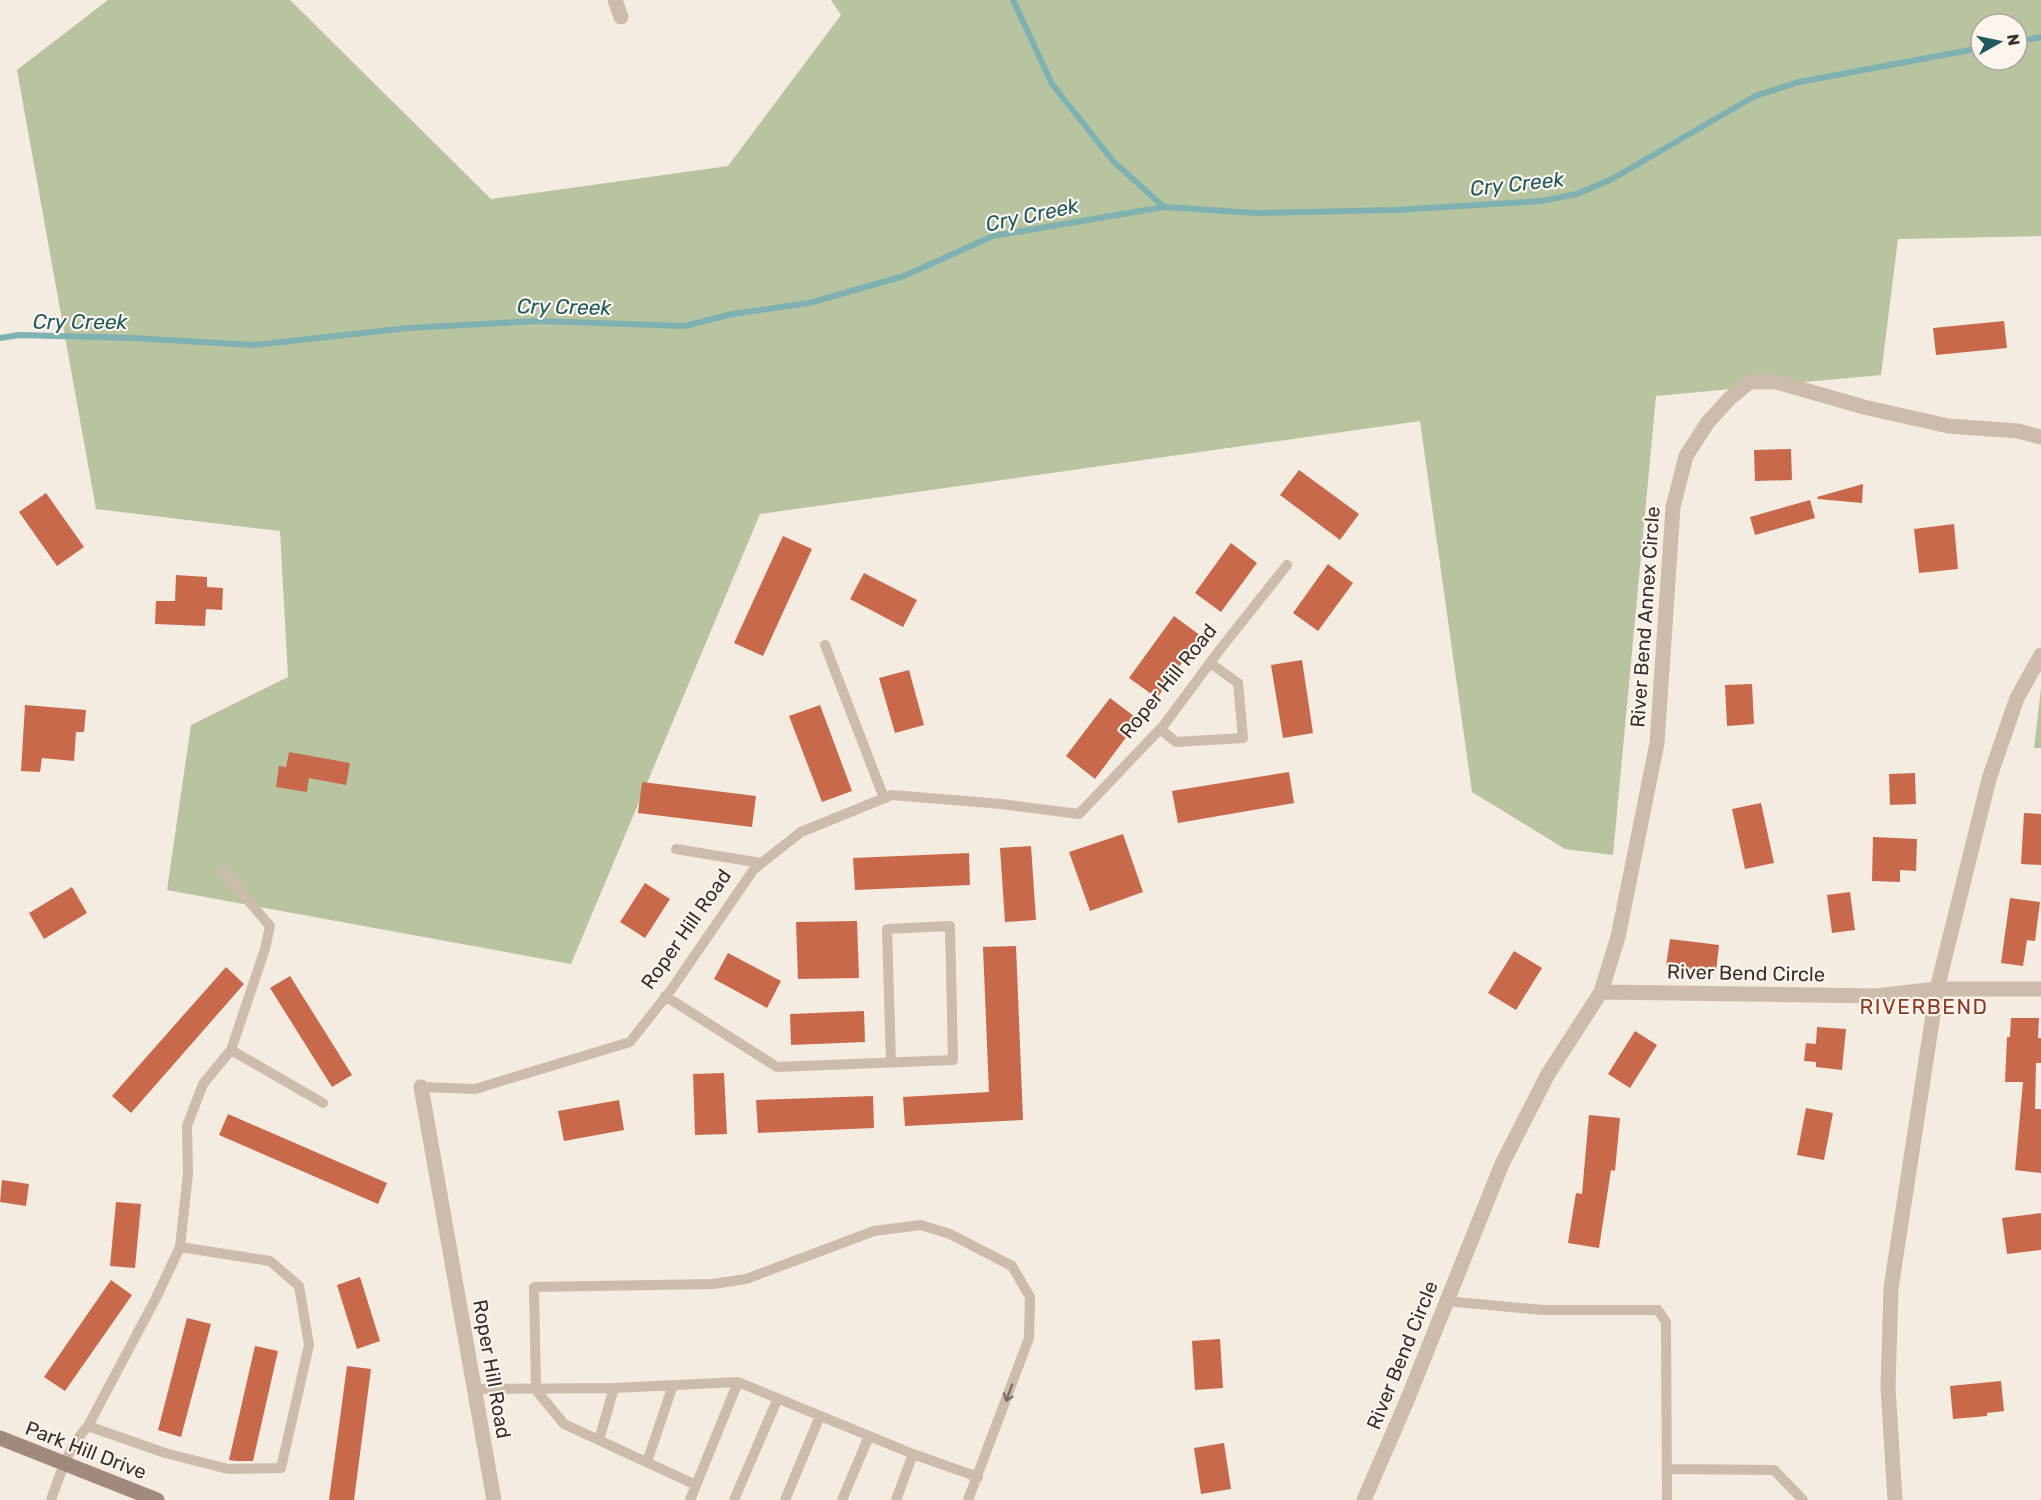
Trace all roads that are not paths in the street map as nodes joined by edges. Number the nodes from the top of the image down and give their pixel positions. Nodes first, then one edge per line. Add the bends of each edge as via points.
1 (615, 0) edge
2 (621, 18) dead end
3 (2041, 437) edge
4 (1287, 565) dead end
5 (825, 645) dead end
6 (2041, 655) edge
7 (1210, 663) junction
8 (1160, 729) junction
9 (884, 798) junction
10 (676, 849) dead end
11 (761, 863) junction
12 (223, 872) dead end
13 (2041, 988) edge
14 (1937, 990) junction
15 (1601, 992) junction
16 (666, 996) junction
17 (231, 1050) junction
18 (891, 1062) junction
19 (421, 1088) joint
20 (323, 1103) dead end
21 (180, 1247) junction
22 (1446, 1301) junction
23 (738, 1382) junction
24 (673, 1385) junction
25 (614, 1388) junction
26 (474, 1389) junction
27 (536, 1390) junction
28 (778, 1398) junction
29 (820, 1416) junction
30 (88, 1426) junction
31 (869, 1436) junction
32 (0, 1438) edge
33 (599, 1440) junction
34 (913, 1454) junction
35 (647, 1462) junction
36 (64, 1464) junction
37 (1667, 1469) junction
38 (978, 1477) junction
39 (696, 1485) junction
40 (51, 1500) edge
41 (157, 1500) edge
42 (494, 1500) edge
43 (690, 1500) edge
44 (734, 1500) edge
45 (785, 1500) edge
46 (842, 1500) edge
47 (896, 1500) edge
48 (968, 1500) edge
49 (1364, 1500) edge
50 (1667, 1500) edge
51 (1803, 1500) edge
52 (1895, 1500) edge

1 - 2 street
3 - 15 street, River Bend Annex Circle via 2018,431 1948,426 1776,382 1750,382 1708,422 1686,456 1673,507 1658,743 1617,937
4 - 7 lane, Roper Hill Road
5 - 9 lane
6 - 14 street via 2017,698 1989,779
7 - 8 lane, Roper Hill Road
7 - 8 lane via 1238,683 1243,738 1176,742
8 - 9 lane, Roper Hill Road via 1079,814 990,803 892,795
9 - 11 lane, Roper Hill Road via 801,832
10 - 11 lane
11 - 16 lane, Roper Hill Road
12 - 17 lane via 270,926
13 - 14 street, River Bend Circle
14 - 15 street, River Bend Circle via 1876,996
14 - 52 street via 1891,1288 1888,1387
15 - 22 street, River Bend Circle via 1548,1074 1502,1164
16 - 18 lane via 777,1067
16 - 19 lane, Roper Hill Road via 630,1042 475,1089
17 - 20 lane
17 - 21 lane via 203,1084 187,1126 188,1174
18 - 18 lane via 953,1060 950,926 887,928
19 - 26 street, Roper Hill Road
21 - 30 lane
21 - 30 lane via 270,1261 299,1286 309,1344 281,1468 228,1468 165,1453
22 - 37 lane via 1543,1310 1658,1310 1666,1322
22 - 49 street, River Bend Circle
23 - 24 lane
23 - 28 lane
23 - 39 lane
24 - 25 lane
24 - 35 lane
25 - 27 lane
25 - 33 lane
26 - 27 lane
26 - 42 street, Roper Hill Road
27 - 33 lane via 564,1424
27 -> 38 lane via 534,1287 713,1284 746,1279 874,1231 921,1225 950,1234 1012,1266 1030,1297 1029,1338
28 - 29 lane
28 - 44 lane
29 - 31 lane
29 - 45 lane
30 - 36 lane
31 - 34 lane
31 - 46 lane
32 - 36 main road, Park Hill Drive
33 - 35 lane
34 - 38 lane
34 - 47 lane
35 - 39 lane
36 - 40 lane
36 - 41 main road, Park Hill Drive
37 - 50 lane
37 - 51 lane via 1774,1470
38 - 48 lane
39 - 43 lane

